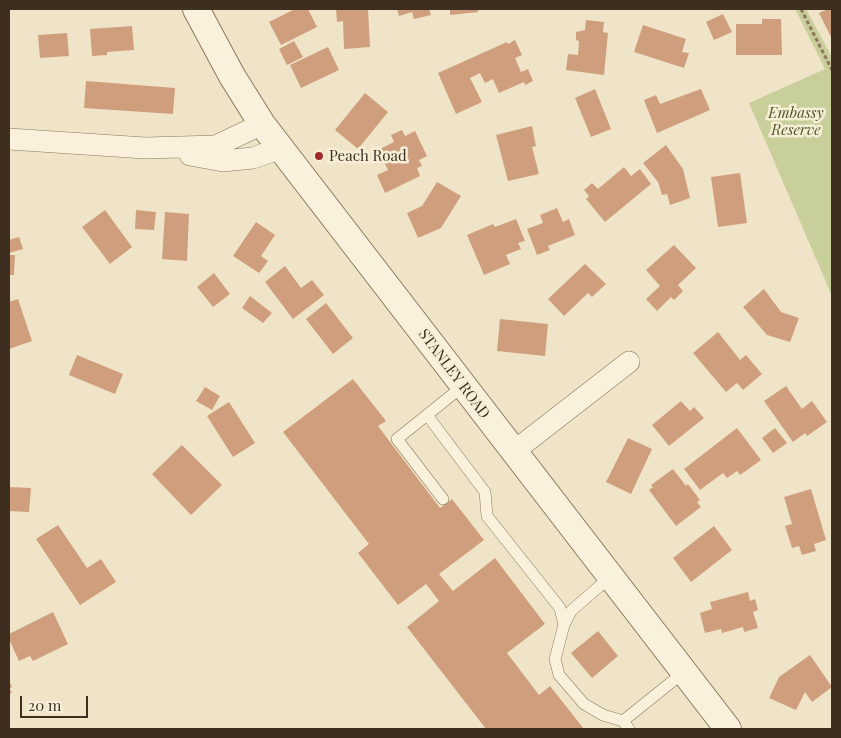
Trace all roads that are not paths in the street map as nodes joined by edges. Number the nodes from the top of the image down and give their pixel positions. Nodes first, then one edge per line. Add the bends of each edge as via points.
1 (196, 9) edge
2 (262, 124) junction
3 (9, 139) edge
4 (145, 148) junction
5 (281, 148) junction
6 (629, 362) dead end
7 (464, 386) junction
8 (427, 416) junction
9 (513, 452) junction
10 (443, 499) dead end
11 (610, 577) junction
12 (564, 625) junction
13 (684, 672) junction
14 (626, 725) edge
15 (728, 729) edge

1 - 2 street, STANLEY ROAD
2 - 4 street via 216,146
2 - 5 street, STANLEY ROAD
3 - 4 street
4 - 5 street via 223,161 253,158
5 - 7 street, STANLEY ROAD
6 - 9 street
7 - 8 lane
7 - 9 street, STANLEY ROAD
8 - 10 lane via 397,439
8 - 12 lane via 485,492 487,516 560,608
9 - 11 street, STANLEY ROAD
11 - 12 lane via 571,611
11 - 13 street, STANLEY ROAD
12 - 14 lane via 555,659 559,675 584,704
13 - 14 lane
13 - 15 street, STANLEY ROAD

